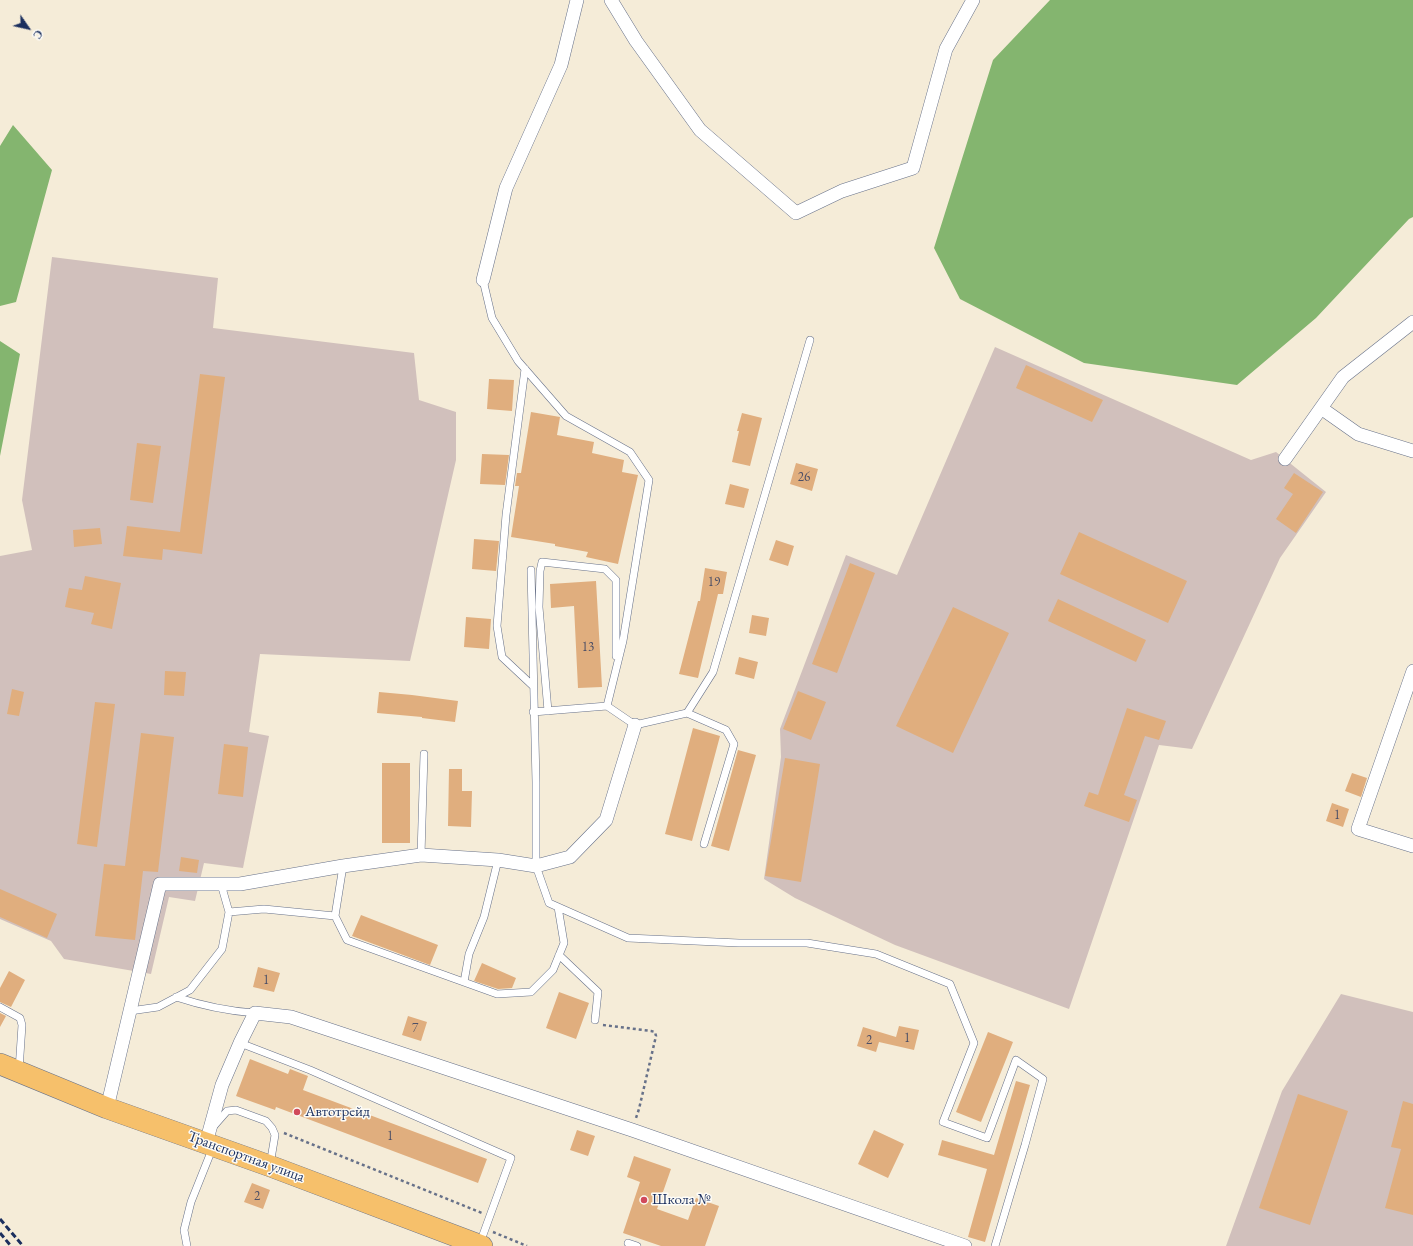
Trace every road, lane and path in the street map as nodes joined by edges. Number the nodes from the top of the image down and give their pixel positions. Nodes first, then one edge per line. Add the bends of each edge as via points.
1 (577, 0) edge
2 (611, 0) edge
3 (973, 0) edge
4 (483, 280) joint
5 (1413, 322) edge
6 (810, 340) dead end
7 (525, 369) junction
8 (1321, 408) junction
9 (1413, 451) edge
10 (1285, 459) dead end
11 (531, 570) dead end
12 (616, 668) junction
13 (1413, 671) edge
14 (533, 686) junction
15 (607, 706) junction
16 (548, 710) junction
17 (533, 712) junction
18 (687, 712) junction
19 (635, 725) junction
20 (424, 754) dead end
21 (704, 844) dead end
22 (1413, 846) edge
23 (421, 856) junction
24 (498, 860) junction
25 (343, 866) junction
26 (536, 866) junction
27 (221, 884) junction
28 (558, 907) junction
29 (229, 912) junction
30 (335, 916) junction
31 (559, 955) junction
32 (464, 982) junction
33 (176, 997) junction
34 (0, 1007) edge
35 (130, 1011) junction
36 (255, 1013) junction
37 (596, 1020) joint
38 (240, 1042) junction
39 (10, 1068) edge
40 (107, 1108) junction
41 (272, 1128) junction
42 (632, 1130) junction
43 (210, 1139) junction
44 (270, 1166) junction
45 (490, 1216) junction
46 (482, 1240) edge
47 (628, 1243) dead end
48 (186, 1246) edge
49 (527, 1246) edge
50 (637, 1246) edge
51 (965, 1246) edge
52 (995, 1246) edge

1 - 4 street via 561,65 506,188
2 - 3 street via 636,41 700,130 796,213 842,191 913,168 946,49
4 - 7 lane via 492,318
5 - 8 street via 1343,377
6 - 18 lane via 713,672
7 - 12 lane via 566,416 630,452 649,480 623,641
7 - 14 lane via 506,515 497,626 502,657
8 - 9 street via 1358,434
8 - 10 street
11 - 14 lane
12 - 15 lane
12 - 16 lane via 616,580 605,568 542,562 539,607
13 - 22 street via 1358,829
14 - 17 lane
15 - 16 lane
15 - 19 lane
16 - 17 lane
17 - 26 lane
18 - 19 lane
18 - 21 lane via 726,730 734,744
19 - 26 street via 606,820 570,857
20 - 23 lane
23 - 24 street
23 - 25 street
24 - 26 street
24 - 32 lane via 484,917 469,954
25 - 27 street via 240,884
25 - 30 lane
26 - 28 lane via 549,903
27 - 29 lane
27 - 35 street via 160,884
28 - 31 lane via 564,943
28 - 52 lane via 628,938 807,943 876,954 950,984 974,1042 943,1122 987,1138 1016,1060 1043,1079
29 - 30 lane via 264,909
29 - 33 lane via 222,949 190,990
30 - 32 lane via 347,940
31 - 32 lane via 553,970 531,992 497,994
31 - 37 lane via 598,992
33 - 35 lane via 158,1007
33 - 36 lane via 204,1006
34 - 39 lane via 20,1018 22,1025
35 - 40 street
36 - 38 street
36 - 42 street via 291,1017
37 - 42 path via 596,1024 655,1032 639,1109
38 - 43 street via 222,1085
38 - 45 lane via 511,1158
39 - 40 main road, Транспортная улица
40 - 43 main road, Транспортная улица
41 - 43 lane via 266,1121 236,1110 227,1111
41 - 44 lane via 275,1135
41 - 45 path
42 - 51 street
43 - 44 main road, Транспортная улица
43 - 48 lane via 184,1230
44 - 46 main road, Транспортная улица
45 - 46 lane
46 - 49 path
47 - 50 lane

